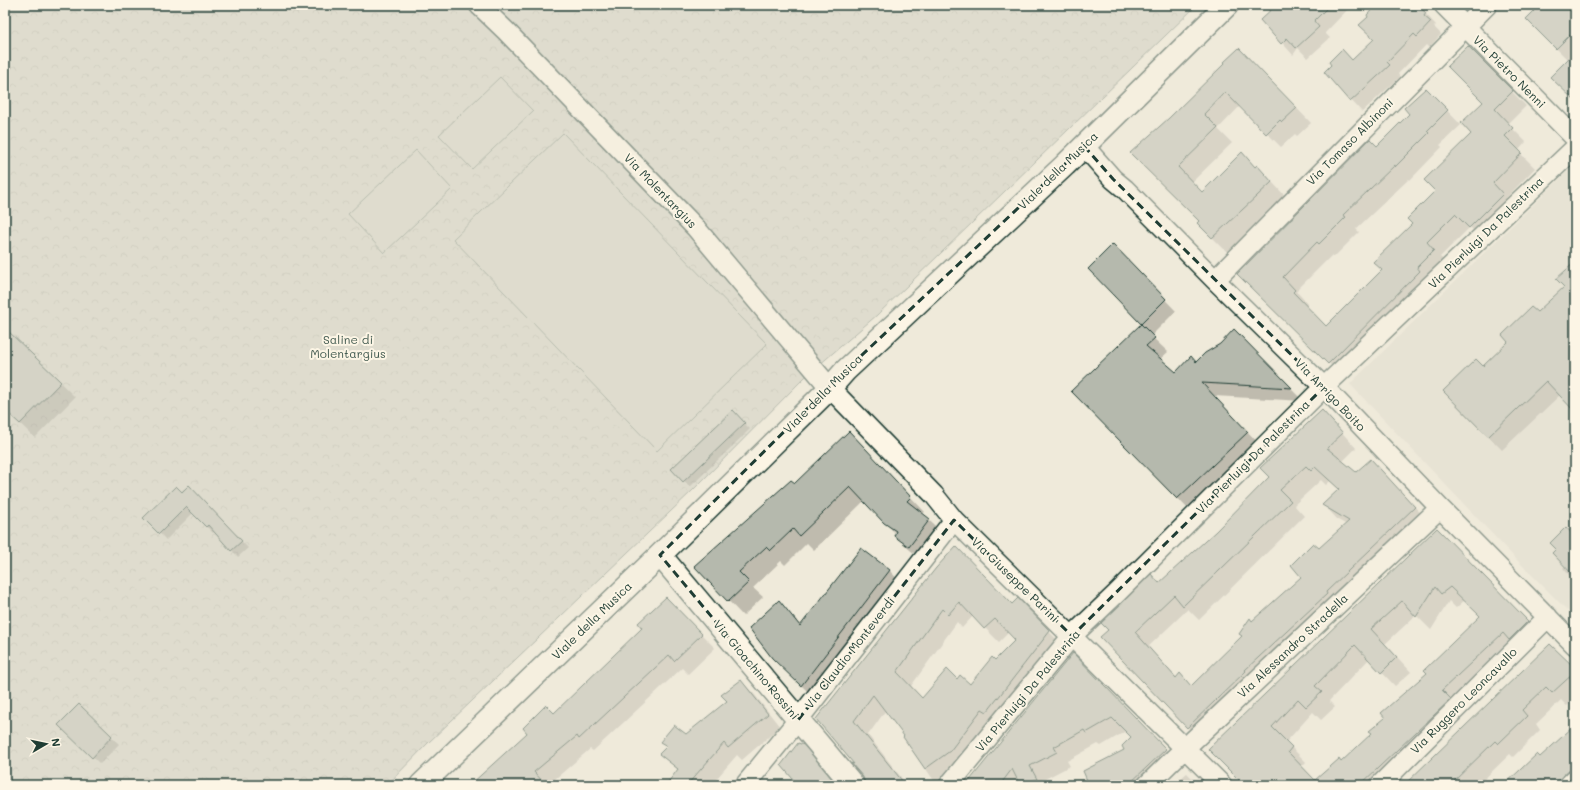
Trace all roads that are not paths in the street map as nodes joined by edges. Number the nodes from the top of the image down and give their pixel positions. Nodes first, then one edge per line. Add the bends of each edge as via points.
1 (479, 5) edge
2 (1227, 5) edge
3 (1444, 5) edge
4 (1487, 5) edge
5 (1465, 26) junction
6 (1575, 138) edge
7 (1084, 146) junction
8 (1575, 148) edge
9 (1215, 280) junction
10 (1324, 387) junction
11 (830, 388) junction
12 (1440, 508) junction
13 (954, 520) junction
14 (660, 555) junction
15 (1548, 617) junction
16 (1072, 636) junction
17 (1575, 645) edge
18 (798, 720) junction
19 (1185, 748) junction
20 (1575, 779) edge
21 (421, 785) edge
22 (745, 785) edge
23 (853, 785) edge
24 (949, 785) edge
25 (1147, 785) edge
26 (1222, 785) edge
27 (1380, 785) edge
28 (1569, 785) edge

1 - 11 street, Via Molentargius via 695,227
2 - 7 street, Viale della Musica
3 - 5 street, Via Pietro Nenni
4 - 5 street, Via Tomaso Albinoni
5 - 6 street, Via Pietro Nenni
5 - 9 street, Via Tomaso Albinoni
7 - 9 street, Via Arrigo Boito via 1113,179
7 - 11 street, Viale della Musica
8 - 10 street, Via Pierluigi Da Palestrina
9 - 10 street, Via Arrigo Boito
10 - 12 street, Via Arrigo Boito
10 - 16 street, Via Pierluigi Da Palestrina
11 - 13 street, Via Giuseppe Parini via 934,495
11 - 14 street, Viale della Musica
12 - 15 street, Via Arrigo Boito
12 - 19 street, Via Alessandro Stradella
13 - 16 street, Via Giuseppe Parini
13 - 18 street, Via Claudio Monteverdi
14 - 18 street, Via Gioachino Rossini
14 - 21 street, Viale della Musica
15 - 17 street, Via Arrigo Boito
15 - 27 street, Via Ruggero Leoncavallo
16 - 19 street, Via Giuseppe Parini
16 - 24 street, Via Pierluigi Da Palestrina
18 - 22 street, Via Claudio Monteverdi
18 - 23 street, Via Gioachino Rossini
19 - 25 street, Via Alessandro Stradella
19 - 26 street, Via Giuseppe Parini
20 - 28 street

